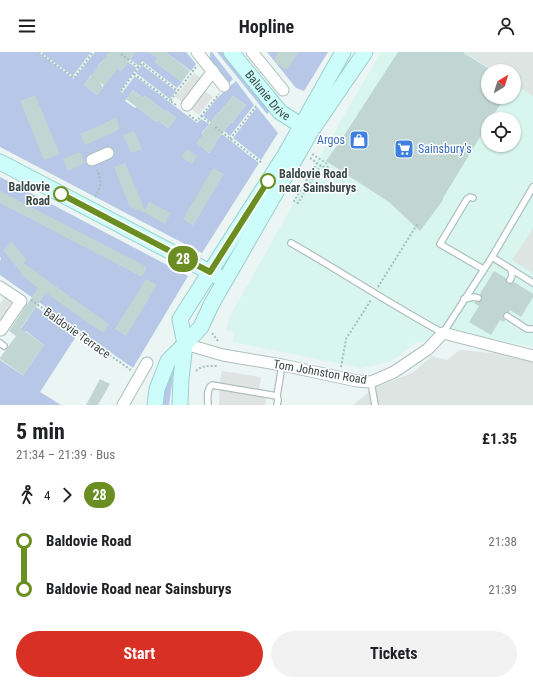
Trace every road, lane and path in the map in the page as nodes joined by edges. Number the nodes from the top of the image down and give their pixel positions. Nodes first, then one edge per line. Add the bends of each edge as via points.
1 (39, 52) edge
2 (93, 52) edge
3 (197, 52) edge
4 (252, 52) edge
5 (344, 52) edge
6 (365, 52) edge
7 (121, 54) dead end
8 (235, 54) edge
9 (139, 68) junction
10 (213, 71) junction
11 (134, 74) junction
12 (224, 86) dead end
13 (283, 90) dead end
14 (121, 91) dead end
15 (178, 91) dead end
16 (170, 101) dead end
17 (187, 105) dead end
18 (257, 105) dead end
19 (201, 116) dead end
20 (210, 123) dead end
21 (215, 127) dead end
22 (306, 129) junction
23 (230, 139) junction
24 (309, 152) dead end
25 (108, 153) dead end
26 (307, 156) dead end
27 (92, 160) joint
28 (0, 162) edge
29 (262, 163) dead end
30 (328, 170) junction
31 (331, 177) dead end
32 (533, 187) edge
33 (474, 198) dead end
34 (89, 209) junction
35 (291, 243) dead end
36 (492, 257) junction
37 (512, 269) junction
38 (483, 270) junction
39 (210, 272) junction
40 (225, 280) junction
41 (510, 280) dead end
42 (533, 283) edge
43 (0, 287) edge
44 (478, 298) dead end
45 (464, 299) junction
46 (21, 301) junction
47 (507, 316) dead end
48 (533, 329) edge
49 (0, 330) edge
50 (443, 333) junction
51 (185, 344) junction
52 (223, 355) junction
53 (533, 356) edge
54 (147, 363) dead end
55 (282, 365) junction
56 (133, 372) dead end
57 (193, 374) dead end
58 (371, 382) junction
59 (277, 396) junction
60 (122, 405) edge
61 (155, 405) edge
62 (180, 405) edge
63 (208, 405) edge
64 (277, 405) edge
65 (375, 405) edge

1 - 2 path via 74,78
3 - 10 street
4 - 13 street
5 - 22 main road
6 - 22 main road
7 - 9 path
8 - 22 main road, Balunie Drive via 280,112
9 - 11 path
9 - 15 path via 142,63
10 - 12 street
10 - 17 street
11 - 14 path
11 - 16 path
18 - 23 path
19 - 20 path
21 - 23 path
22 - 39 main road via 285,155
22 - 40 main road
23 - 29 path
24 - 30 path via 326,163
25 - 27 street
26 - 30 path via 317,163 294,201 298,203 321,165
27 - 34 path via 101,183
28 - 34 main road
30 - 31 path
32 - 36 lane
33 - 38 lane via 468,199 440,244
34 - 39 main road
35 - 50 lane
36 - 37 lane
36 - 38 lane
37 - 41 lane
37 - 42 lane
38 - 45 lane
39 - 40 main road
39 - 51 main road via 180,319
40 - 51 main road via 201,327
43 - 46 street
44 - 45 lane
45 - 50 lane
46 - 49 street
46 - 56 path, Baldovie Terrace via 30,299
47 - 48 lane via 527,329
50 - 53 street
50 - 58 street, Tom Johnston Road via 428,349 394,372
51 - 52 street, Tom Johnston Road
51 - 61 main road via 168,361 157,389
51 - 62 main road
52 - 55 street, Tom Johnston Road
52 - 57 path via 223,366 198,368
54 - 60 street
55 - 58 street, Tom Johnston Road
55 - 59 lane
58 - 65 lane
59 - 63 lane via 212,385 208,390
59 - 64 lane

